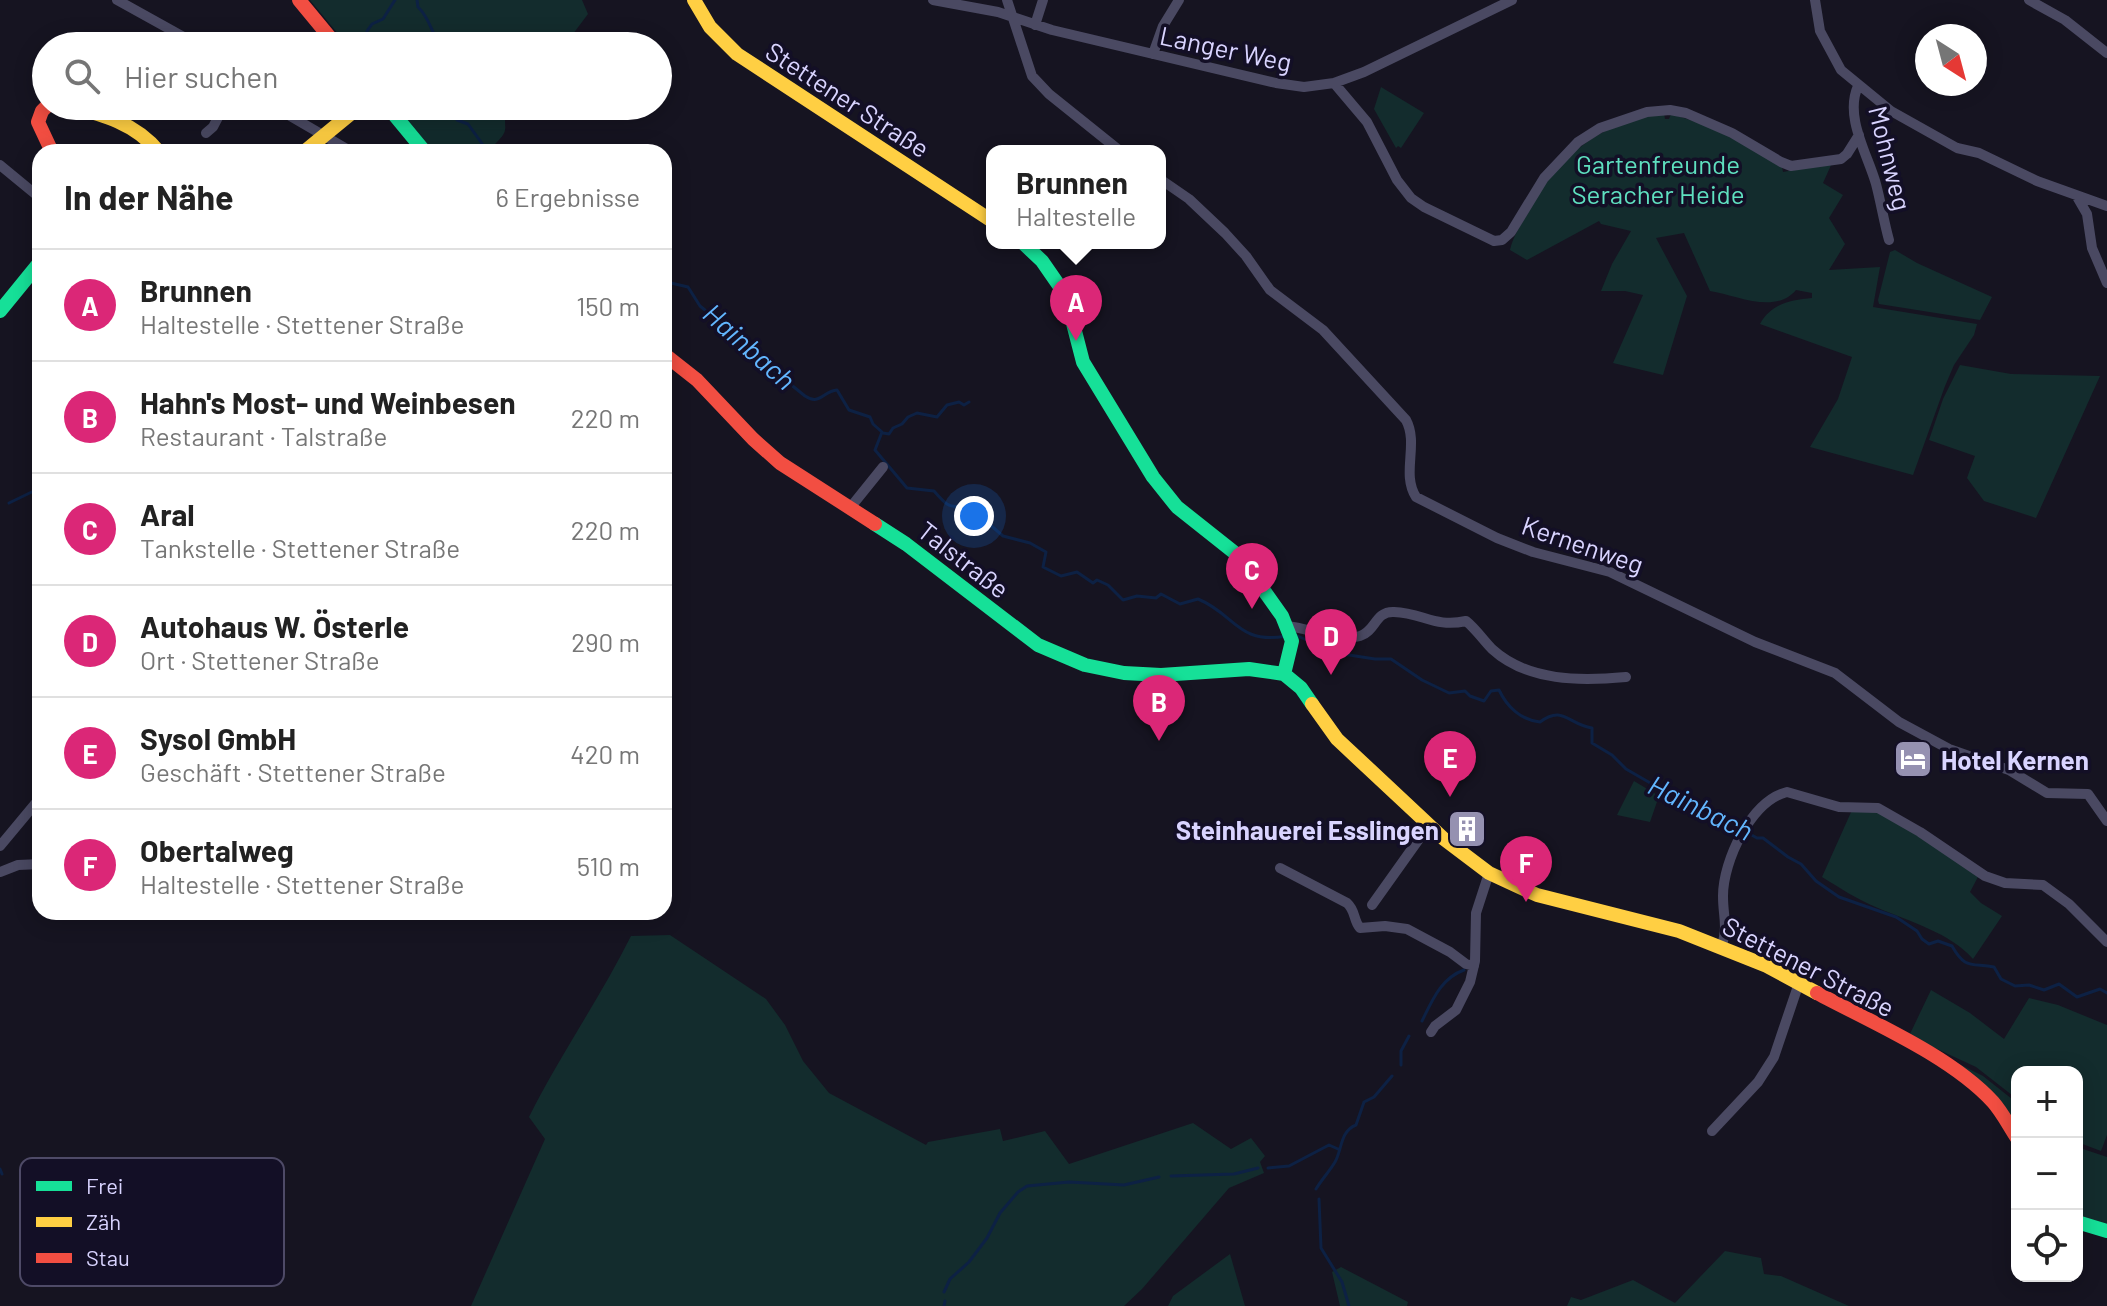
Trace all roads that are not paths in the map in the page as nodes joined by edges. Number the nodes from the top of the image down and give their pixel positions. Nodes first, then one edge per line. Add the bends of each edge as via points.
1 (117, 0) edge
2 (299, 0) edge
3 (694, 0) edge
4 (933, 0) edge
5 (1007, 0) edge
6 (1043, 0) edge
7 (1179, 0) edge
8 (1512, 0) edge
9 (1815, 0) edge
10 (2029, 0) edge
11 (1011, 17) junction
12 (1035, 25) junction
13 (175, 32) edge
14 (326, 32) edge
15 (2107, 53) edge
16 (1153, 54) junction
17 (1334, 83) junction
18 (1858, 86) junction
19 (37, 120) edge
20 (118, 120) edge
21 (217, 120) edge
22 (298, 120) edge
23 (334, 120) edge
24 (342, 120) edge
25 (389, 120) edge
26 (399, 120) edge
27 (206, 133) dead end
28 (324, 134) junction
29 (1859, 135) junction
30 (48, 144) edge
31 (153, 144) edge
32 (313, 144) edge
33 (340, 144) edge
34 (409, 144) edge
35 (418, 144) edge
36 (1113, 145) edge
37 (0, 165) edge
38 (1166, 183) edge
39 (32, 191) edge
40 (2076, 195) junction
41 (2107, 206) edge
42 (986, 217) edge
43 (1889, 240) dead end
44 (1029, 249) edge
45 (32, 272) edge
46 (2107, 283) edge
47 (0, 311) edge
48 (672, 360) edge
49 (883, 467) dead end
50 (850, 508) junction
51 (1289, 632) junction
52 (1284, 674) junction
53 (1626, 677) dead end
54 (32, 808) edge
55 (2107, 821) edge
56 (1429, 825) junction
57 (0, 846) edge
58 (32, 864) edge
59 (1280, 868) dead end
60 (0, 872) edge
61 (1489, 873) junction
62 (1372, 905) dead end
63 (2107, 942) edge
64 (1722, 946) junction
65 (1474, 966) junction
66 (1799, 983) junction
67 (1431, 1032) dead end
68 (2011, 1128) edge
69 (1712, 1131) dead end
70 (2083, 1224) edge
71 (2107, 1231) edge

1 - 13 street
2 - 14 main road
3 - 42 main road, Stettener Straße via 714,33 745,60
4 - 11 street, Langer Weg
5 - 11 street
6 - 12 street
7 - 16 street
8 - 17 street, Langer Weg
9 - 18 street via 1829,50 1843,74
10 - 15 street
11 - 12 street, Langer Weg
11 - 36 street via 1035,79
12 - 16 street, Langer Weg
16 - 17 street, Langer Weg via 1285,85
17 - 29 street via 1367,122 1411,198 1499,241 1509,235 1544,178 1578,142 1605,126 1652,111 1686,113 1788,165 1841,159
18 - 29 street, Mohnweg via 1854,100
18 - 40 street via 1955,147
19 - 30 main road
20 - 31 main road
21 - 27 street
22 - 28 street
23 - 28 main road
24 - 28 main road
25 - 34 main road
26 - 35 main road
28 - 32 main road
28 - 33 street
29 - 43 street, Mohnweg
37 - 39 street
38 - 55 street, Kernenweg via 1225,233 1270,290 1327,334 1406,420 1416,497 1497,538 1610,572 1755,642 1835,673 1885,714 1946,747 2009,770 2049,794 2088,794
40 - 41 street
40 - 46 street via 2088,217 2092,248
44 - 51 main road via 1060,287 1083,362 1153,477 1177,507 1240,557
45 - 47 main road
48 - 50 main road, Talstraße via 771,456
49 - 50 street
50 - 52 main road, Talstraße via 906,544 1026,638 1070,660 1149,675 1249,669
51 - 52 main road
51 - 53 street via 1363,634 1387,612 1446,624 1465,621 1503,657 1544,675
52 - 56 main road, Stettener Straße via 1301,688 1332,734
54 - 57 street
56 - 61 main road, Stettener Straße
56 - 62 street
58 - 60 street
59 - 65 street via 1346,902 1360,928 1404,928
61 - 64 main road, Stettener Straße via 1537,895
61 - 65 street via 1476,913
63 - 64 street via 2047,886 1985,876 1878,808 1839,807 1785,793 1769,803 1735,845 1723,892 1727,927
64 - 66 main road, Stettener Straße
65 - 67 street via 1460,1005
66 - 68 main road, Stettener Straße via 1963,1077 1997,1106
66 - 69 street via 1774,1057
70 - 71 main road

